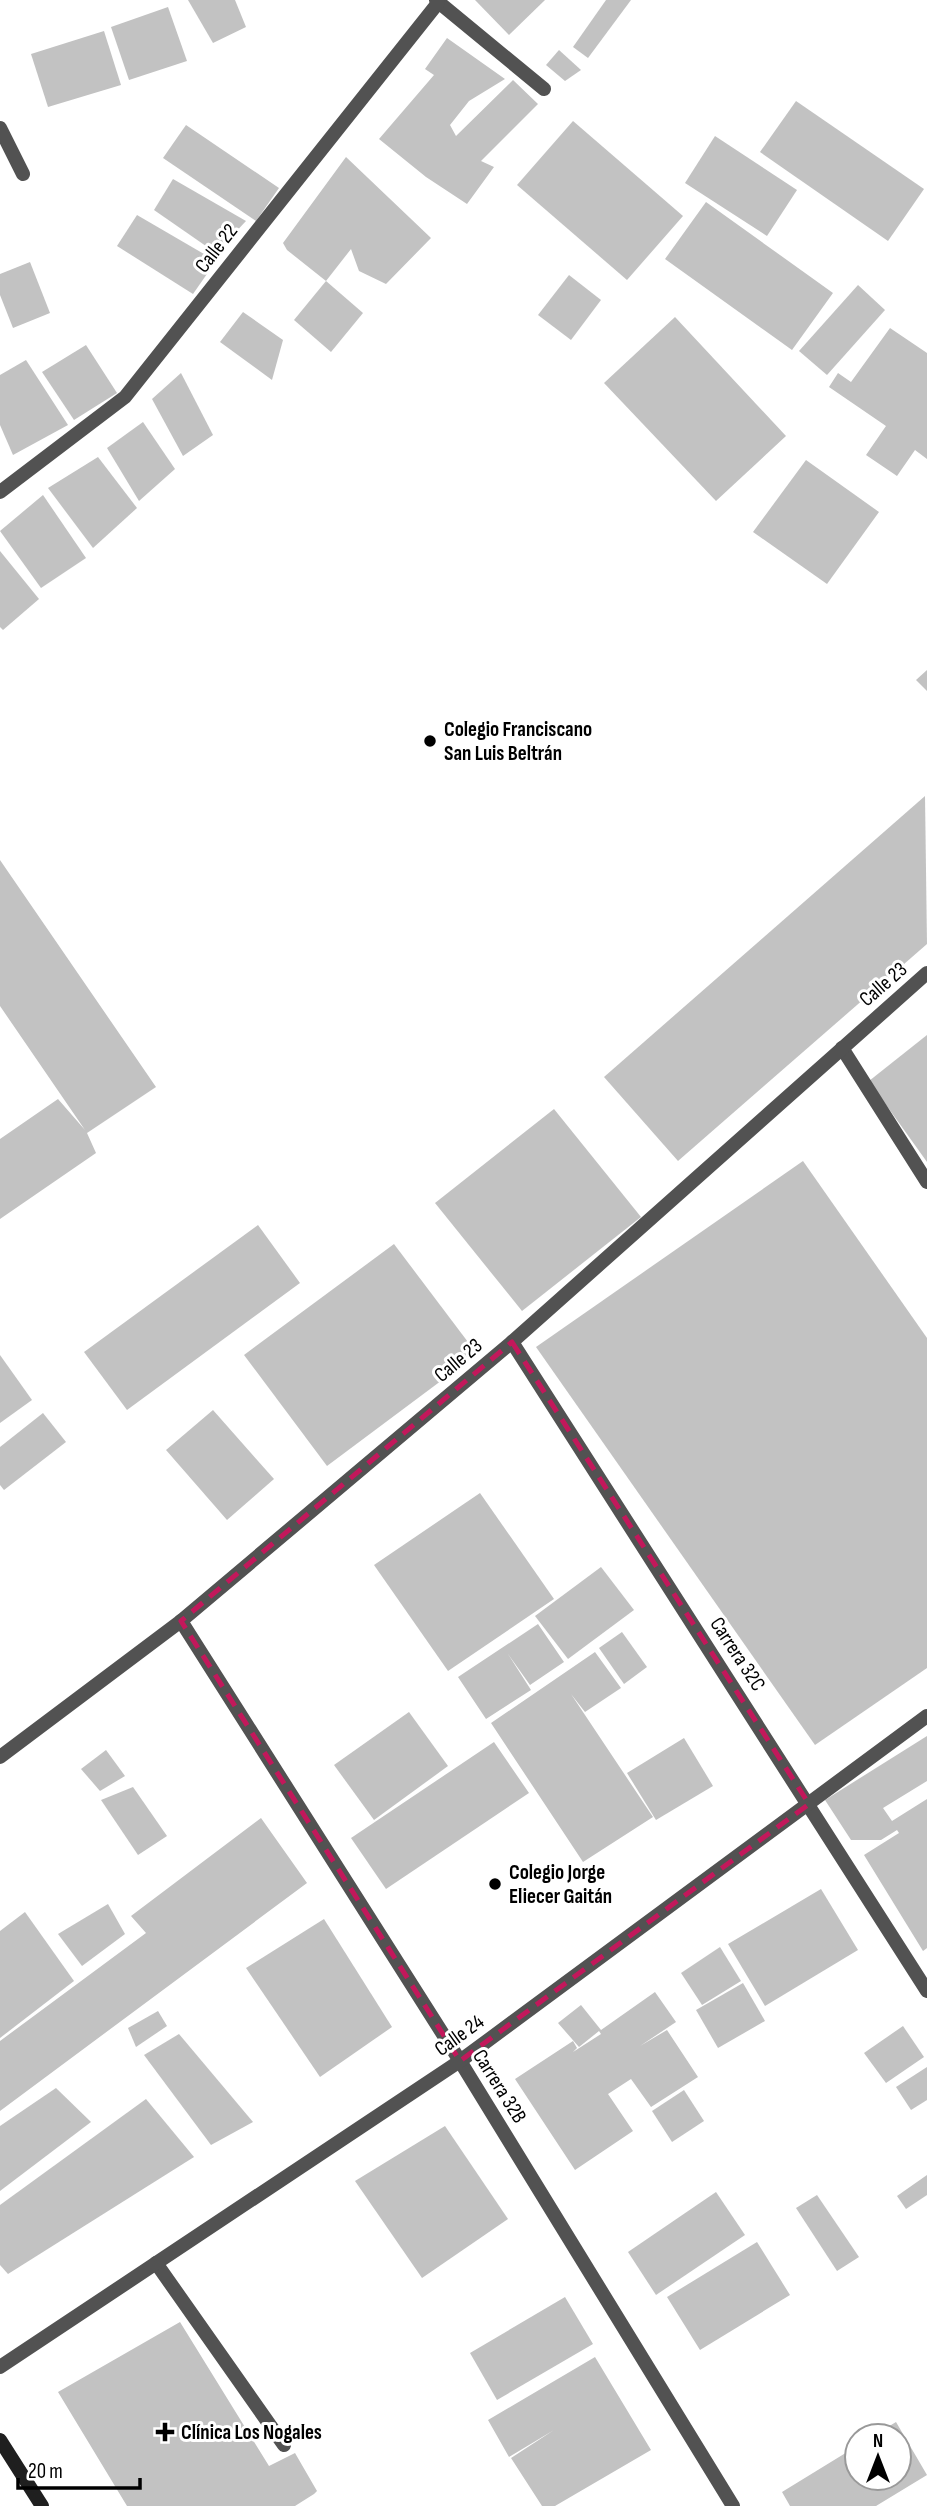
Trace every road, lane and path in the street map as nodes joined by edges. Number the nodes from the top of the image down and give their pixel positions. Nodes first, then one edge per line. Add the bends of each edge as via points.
1 (437, 1) edge
2 (544, 89) dead end
3 (0, 128) edge
4 (23, 174) dead end
5 (0, 492) edge
6 (927, 973) edge
7 (842, 1048) junction
8 (927, 1182) edge
9 (512, 1342) junction
10 (181, 1621) junction
11 (927, 1716) edge
12 (0, 1758) edge
13 (808, 1804) junction
14 (927, 1991) edge
15 (460, 2061) junction
16 (156, 2263) junction
17 (0, 2367) edge
18 (0, 2440) edge
19 (284, 2445) dead end
20 (41, 2506) edge
21 (733, 2506) edge

1 - 2 street
1 - 5 street, Calle 22 via 125,397
3 - 4 street
6 - 7 street, Calle 23
7 - 8 street
7 - 9 street, Calle 23
9 - 10 street, Calle 23
9 - 13 street, Carrera 32C
10 - 12 street, Calle 23
10 - 15 street, Carrera 32B
11 - 13 street, Calle 24
13 - 14 street, Carrera 32C
13 - 15 street, Calle 24
15 - 16 street, Calle 24
15 - 21 street, Carrera 32B
16 - 17 street, Calle 24
16 - 19 street
18 - 20 main road

